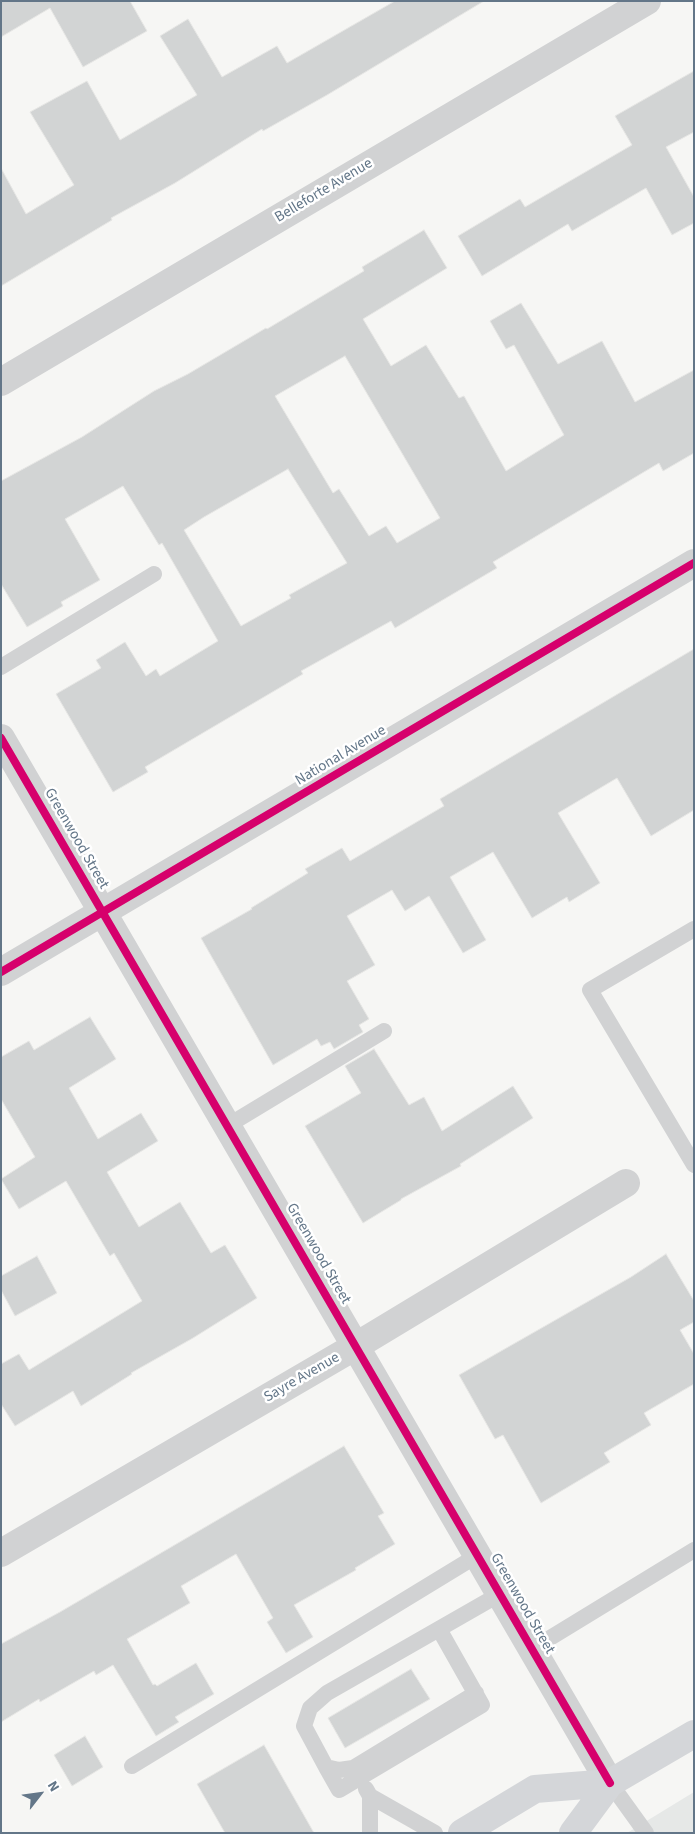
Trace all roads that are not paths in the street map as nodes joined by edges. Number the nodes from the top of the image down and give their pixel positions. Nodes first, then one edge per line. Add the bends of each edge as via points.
1 (647, 1) edge
2 (1, 382) edge
3 (694, 563) edge
4 (154, 574) dead end
5 (1, 668) edge
6 (1, 738) edge
7 (103, 913) junction
8 (694, 929) edge
9 (1, 972) edge
10 (384, 1031) dead end
11 (227, 1126) junction
12 (694, 1165) edge
13 (626, 1183) dead end
14 (356, 1346) junction
15 (694, 1550) edge
16 (1, 1553) edge
17 (478, 1555) junction
18 (500, 1594) junction
19 (439, 1629) junction
20 (532, 1649) junction
21 (476, 1693) junction
22 (694, 1734) edge
23 (132, 1766) dead end
24 (326, 1767) junction
25 (360, 1778) junction
26 (610, 1783) junction
27 (370, 1796) junction
28 (370, 1833) edge
29 (435, 1833) edge
30 (462, 1833) edge
31 (573, 1833) edge
32 (646, 1833) edge

1 - 2 street, Belleforte Avenue
3 - 7 street, National Avenue
4 - 5 lane
6 - 7 street, Greenwood Street
7 - 9 street, National Avenue
7 - 11 street, Greenwood Street
8 - 12 lane via 590,990
10 - 11 lane
11 - 14 street, Greenwood Street
13 - 14 street, Sayre Avenue
14 - 16 street, Sayre Avenue
14 - 17 street, Greenwood Street
15 - 20 lane
17 - 18 street, Greenwood Street
17 - 23 lane
18 - 19 lane
18 - 20 street, Greenwood Street
19 - 21 lane
19 - 24 lane via 326,1694 310,1708 304,1726
20 - 26 street, Greenwood Street
21 - 24 lane via 353,1768 339,1770
21 - 25 lane via 482,1705
22 - 26 main road
24 - 25 lane via 339,1790
25 - 27 lane
26 - 30 main road via 535,1789
26 - 31 main road
26 - 32 lane
27 - 28 lane
27 - 29 lane

